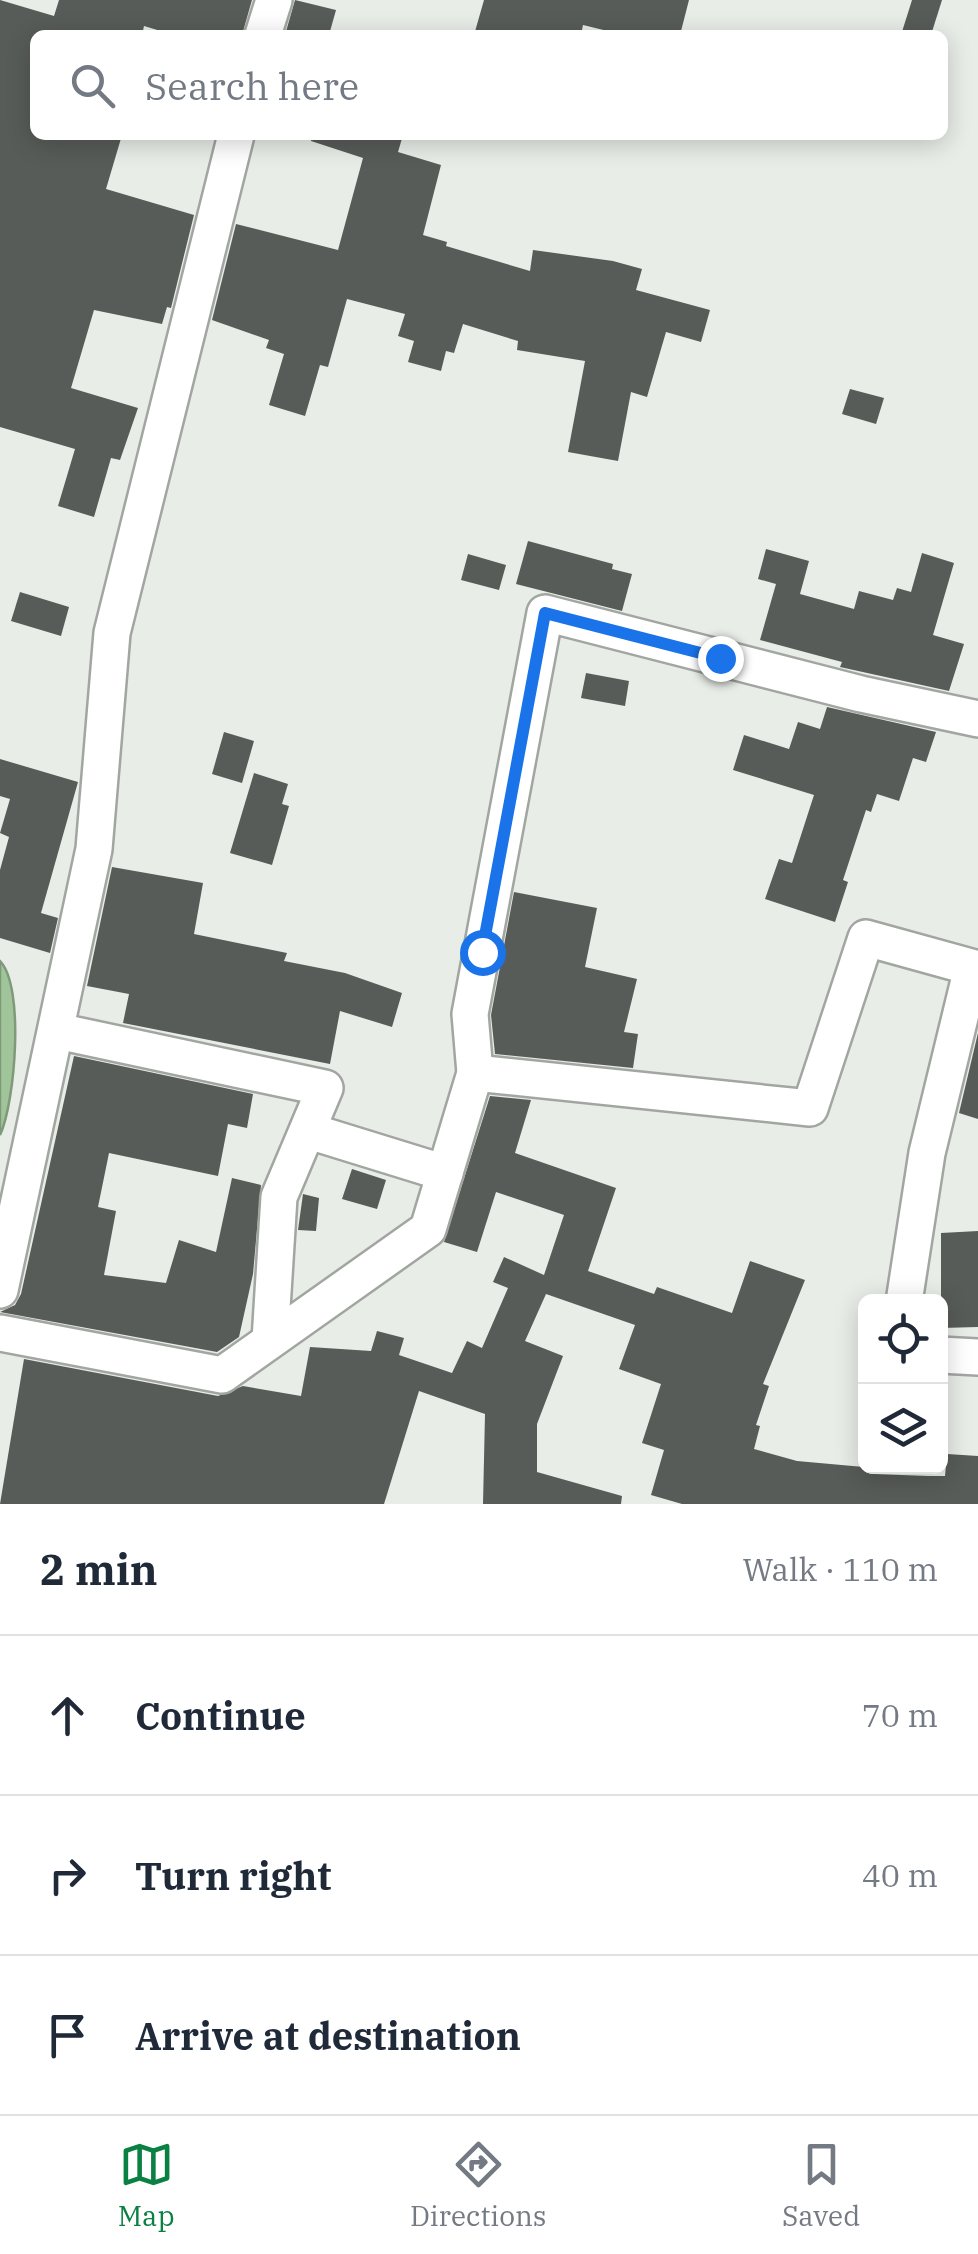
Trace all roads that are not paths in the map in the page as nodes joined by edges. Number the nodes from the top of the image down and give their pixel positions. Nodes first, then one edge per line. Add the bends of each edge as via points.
1 (274, 0) edge
2 (265, 30) edge
3 (235, 140) edge
4 (978, 719) edge
5 (975, 968) edge
6 (56, 1030) junction
7 (475, 1074) junction
8 (310, 1131) junction
9 (445, 1173) junction
10 (0, 1290) edge
11 (905, 1294) edge
12 (0, 1333) edge
13 (270, 1340) junction
14 (948, 1355) edge
15 (978, 1357) edge

1 - 2 street
3 - 6 street via 112,633 94,849
4 - 7 street via 545,613 470,1014
5 - 7 street via 866,938 810,1108
5 - 11 street via 928,1153
6 - 8 street via 325,1088
6 - 10 street
7 - 9 street
8 - 9 street
8 - 13 street via 279,1197
9 - 13 street via 428,1228
12 - 13 street via 222,1375
14 - 15 street

